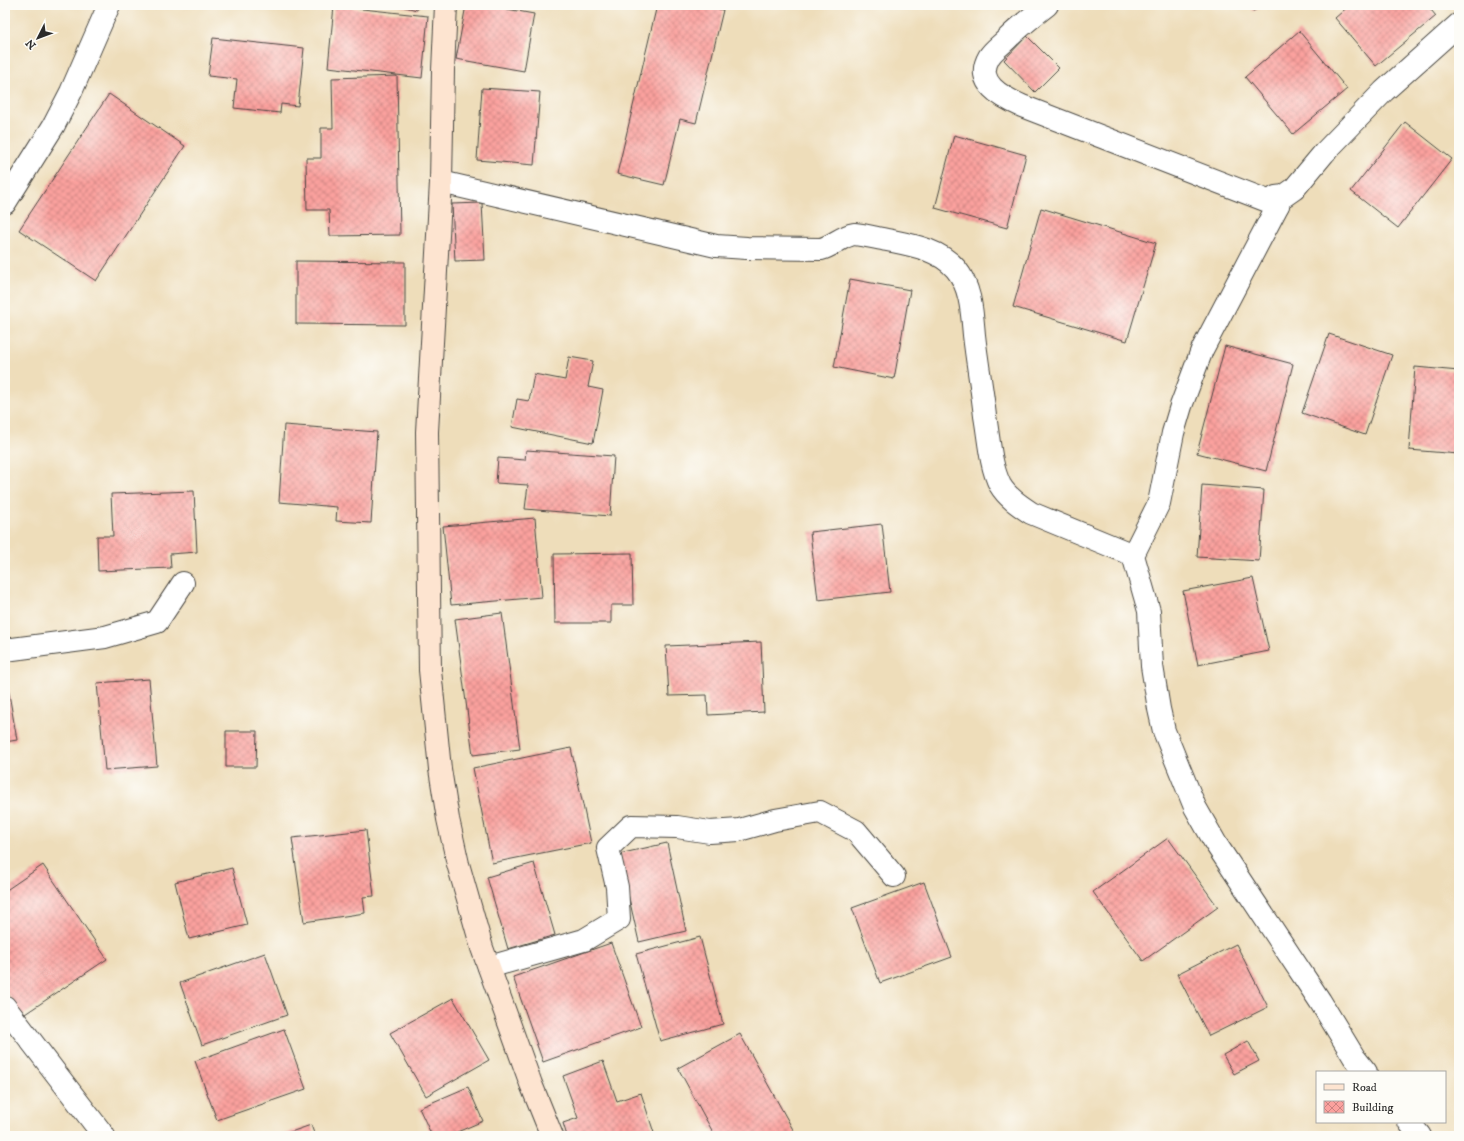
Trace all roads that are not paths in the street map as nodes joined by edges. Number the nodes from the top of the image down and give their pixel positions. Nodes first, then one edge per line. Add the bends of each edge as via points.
1 (109, 5) edge
2 (446, 5) edge
3 (1047, 5) edge
4 (1459, 24) edge
5 (441, 182) junction
6 (5, 204) edge
7 (1278, 205) junction
8 (1132, 555) junction
9 (184, 583) dead end
10 (5, 650) edge
11 (894, 876) dead end
12 (489, 966) junction
13 (5, 1007) edge
14 (1365, 1071) edge
15 (1410, 1123) edge
16 (104, 1136) edge
17 (552, 1136) edge
18 (1420, 1136) edge

1 - 6 street via 54,125
2 - 5 street
3 - 7 street via 1020,26 989,57 985,69 991,87 1022,106
4 - 7 street via 1384,91 1324,153 1294,190 1276,197
5 - 8 street via 716,246 821,249 854,234 914,246 940,256 956,269 968,294 991,453 1000,485 1019,505 1031,513
5 - 12 street via 428,432 430,670 448,819 458,864
7 - 8 street via 1202,350 1173,433 1159,503
8 - 14 street via 1149,611 1152,666 1159,709 1166,737 1195,807 1216,844
9 - 10 street via 157,622 105,637
11 - 12 street via 856,831 820,812 774,820 739,830 710,832 677,827 630,826 608,848 617,887 619,919 584,940
12 - 17 street
13 - 16 street
15 - 18 street

